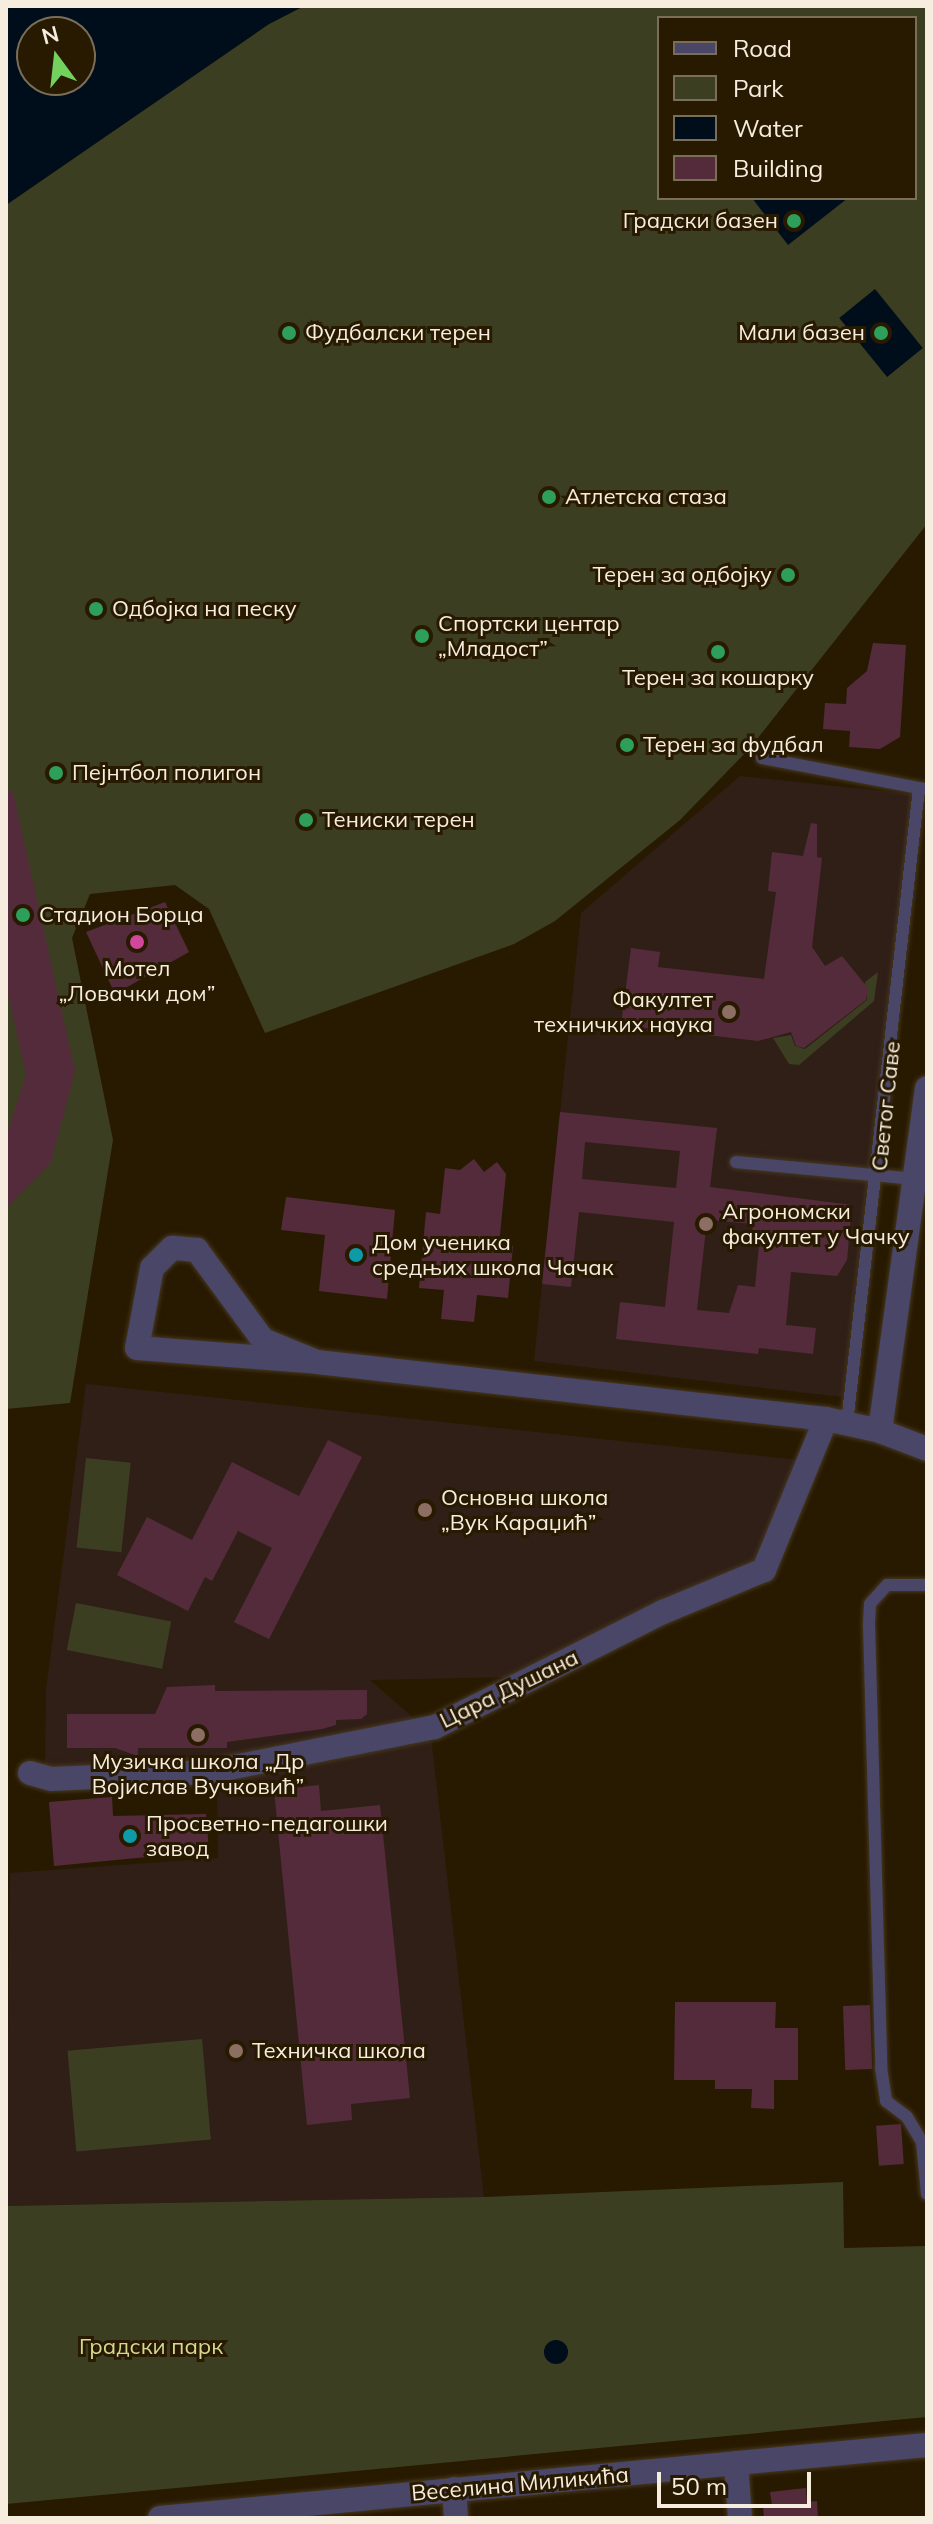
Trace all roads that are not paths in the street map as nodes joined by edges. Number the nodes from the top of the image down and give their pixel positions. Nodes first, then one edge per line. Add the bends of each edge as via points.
1 (762, 758) dead end
2 (923, 788) edge
3 (927, 1088) edge
4 (736, 1162) dead end
5 (879, 1175) junction
6 (917, 1179) junction
7 (317, 1362) junction
8 (836, 1421) junction
9 (880, 1431) junction
10 (927, 1449) edge
11 (927, 1585) edge
12 (30, 1773) dead end
13 (927, 2194) edge
14 (927, 2445) edge
15 (736, 2463) junction
16 (454, 2489) junction
17 (160, 2518) edge
18 (456, 2518) edge
19 (740, 2518) edge

1 - 2 lane
2 - 5 lane, Светог Саве
3 - 6 street, Светог Саве
4 - 5 lane
5 - 6 lane
5 - 8 lane, Светог Саве
6 - 9 street, Светог Саве
7 - 7 street via 137,1348 152,1268 172,1248 197,1250 263,1340
7 - 8 street
8 - 9 street
8 - 12 street, Цара Душана via 764,1570 663,1612 435,1727 209,1772 51,1779
9 - 10 street
11 - 13 lane via 887,1585 870,1604 869,1625 881,2068 886,2101 907,2117 922,2142
14 - 15 street, Веселина Миликића
15 - 16 street, Веселина Миликића
15 - 19 street
16 - 17 street, Веселина Миликића
16 - 18 street

